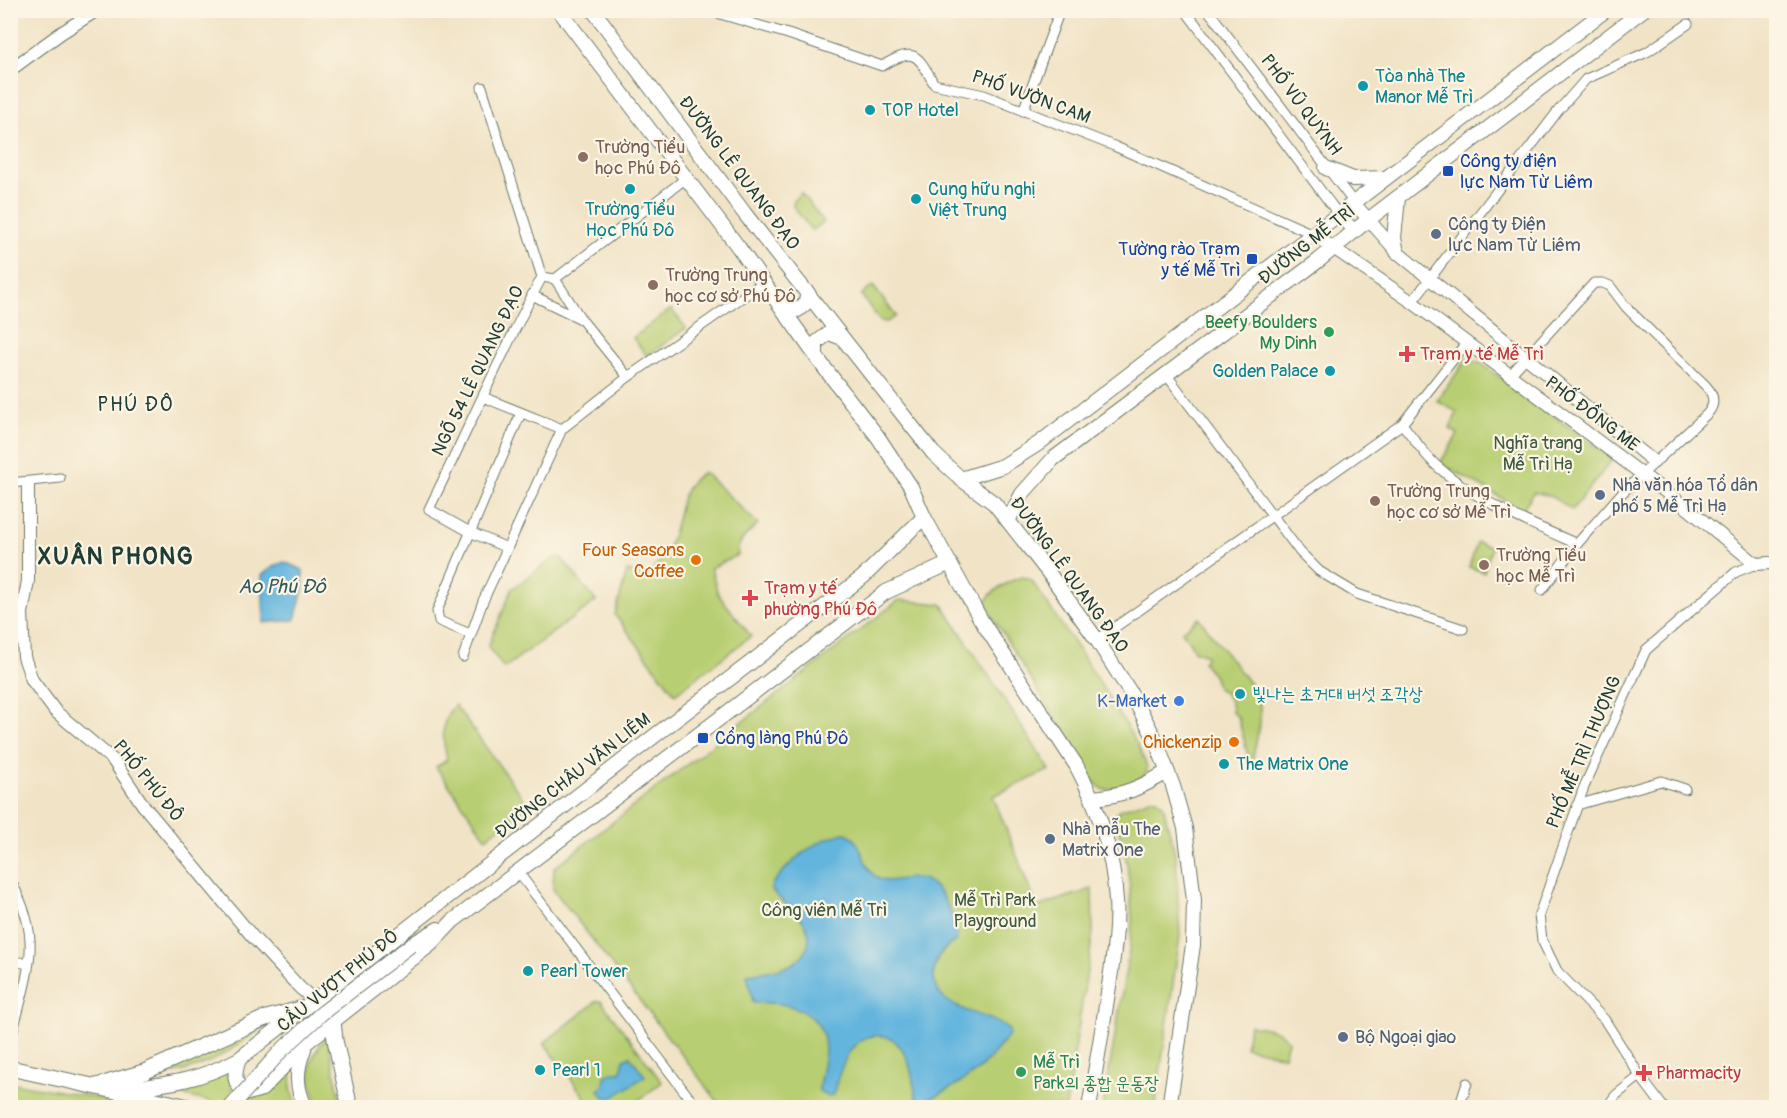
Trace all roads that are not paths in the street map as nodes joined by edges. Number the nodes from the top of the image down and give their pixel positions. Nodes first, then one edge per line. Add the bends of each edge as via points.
1 (97, 10) edge
2 (559, 10) edge
3 (707, 10) edge
4 (1060, 10) edge
5 (1185, 10) edge
6 (1208, 10) edge
7 (1643, 10) edge
8 (594, 11) edge
9 (1605, 11) edge
10 (1688, 24) dead end
11 (10, 70) edge
12 (482, 87) dead end
13 (1023, 111) junction
14 (1326, 168) junction
15 (1388, 177) junction
16 (685, 179) junction
17 (1398, 198) junction
18 (1354, 203) junction
19 (1339, 215) junction
20 (1368, 220) junction
21 (1355, 231) junction
22 (1313, 234) junction
23 (1335, 247) junction
24 (1397, 252) junction
25 (542, 277) junction
26 (555, 279) junction
27 (1429, 279) junction
28 (764, 282) junction
29 (808, 293) junction
30 (532, 295) junction
31 (1412, 302) junction
32 (783, 308) junction
33 (581, 319) junction
34 (842, 338) junction
35 (1467, 342) junction
36 (816, 355) junction
37 (1526, 358) junction
38 (1166, 374) junction
39 (1510, 375) junction
40 (628, 377) junction
41 (483, 397) junction
42 (521, 413) junction
43 (1402, 424) junction
44 (562, 429) junction
45 (1038, 444) junction
46 (1052, 460) junction
47 (1654, 462) junction
48 (1641, 474) junction
49 (60, 478) dead end
50 (961, 479) junction
51 (10, 483) edge
52 (28, 483) junction
53 (1273, 514) junction
54 (924, 517) junction
55 (1008, 521) junction
56 (470, 532) junction
57 (1577, 544) junction
58 (507, 548) junction
59 (950, 563) junction
60 (1769, 563) dead end
61 (1756, 564) junction
62 (869, 572) junction
63 (1542, 590) dead end
64 (886, 592) junction
65 (1463, 629) dead end
66 (470, 634) junction
67 (1097, 640) junction
68 (463, 657) dead end
69 (657, 734) junction
70 (671, 755) junction
71 (1167, 772) junction
72 (1685, 789) dead end
73 (1093, 798) junction
74 (1577, 805) junction
75 (518, 872) junction
76 (10, 879) edge
77 (453, 921) junction
78 (10, 960) edge
79 (28, 964) junction
80 (309, 1004) junction
81 (333, 1021) junction
82 (10, 1042) edge
83 (307, 1042) junction
84 (239, 1059) junction
85 (10, 1068) edge
86 (1640, 1076) junction
87 (1467, 1083) dead end
88 (98, 1086) junction
89 (119, 1090) junction
90 (193, 1107) edge
91 (230, 1107) edge
92 (306, 1107) edge
93 (350, 1107) edge
94 (697, 1107) edge
95 (1089, 1107) edge
96 (1169, 1107) edge
97 (1459, 1107) edge
98 (1606, 1107) edge
99 (1664, 1107) edge

1 - 11 street
2 - 16 main road
3 - 13 street, PHỐ VƯỜN CAM via 882,66 903,54 911,54 920,60 934,84 975,93
4 - 13 street
5 - 19 street, PHỐ VŨ QUỲNH
6 - 14 street, PHỐ VŨ QUỲNH
7 - 17 main road, ĐƯỜNG MỄ TRÌ
8 - 29 main road, ĐƯỜNG LÊ QUANG ĐẠO
9 - 15 main road, ĐƯỜNG MỄ TRÌ
10 - 27 street via 1647,52 1586,79
12 - 25 street
13 - 22 street, PHỐ VƯỜN CAM via 1134,154
14 - 15 main road via 1353,179
14 - 18 street, PHỐ VŨ QUỲNH
15 - 18 main road, ĐƯỜNG MỄ TRÌ
16 - 26 street
16 - 28 main road
17 - 20 main road, ĐƯỜNG MỄ TRÌ
17 - 24 main road via 1394,238
18 - 19 main road, ĐƯỜNG MỄ TRÌ
18 - 20 street, PHỐ VŨ QUỲNH
19 - 21 street
19 - 22 main road, ĐƯỜNG MỄ TRÌ
20 - 21 main road, ĐƯỜNG MỄ TRÌ
20 - 24 street, PHỐ ĐỒNG ME
21 - 23 main road, ĐƯỜNG MỄ TRÌ
22 - 23 street, PHỐ ĐỒNG ME
22 - 45 main road, ĐƯỜNG MỄ TRÌ
23 - 31 street, PHỐ ĐỒNG ME
23 - 38 main road, ĐƯỜNG MỄ TRÌ
24 - 27 street, PHỐ ĐỒNG ME
25 - 26 street, NGÕ 54 LÊ QUANG ĐẠO
25 - 30 street, NGÕ 54 LÊ QUANG ĐẠO
26 - 33 street
27 - 31 street
27 - 37 street, PHỐ ĐỒNG ME
28 - 32 main road
28 - 40 street
29 - 32 main road via 798,310
29 - 34 main road, ĐƯỜNG LÊ QUANG ĐẠO
30 - 33 street
30 - 41 street, NGÕ 54 LÊ QUANG ĐẠO
31 - 35 street, PHỐ ĐỒNG ME
32 - 36 main road
33 - 40 street
34 - 36 main road via 829,333 822,337 816,343
34 - 50 main road, ĐƯỜNG LÊ QUANG ĐẠO via 933,453
35 - 39 street, PHỐ ĐỒNG ME
35 - 43 street
36 - 54 main road via 878,437 911,487
37 - 39 street
37 - 47 street, PHỐ ĐỒNG ME
37 - 47 street via 1594,283 1610,286 1626,307 1706,386 1713,399 1711,410
38 - 46 main road, ĐƯỜNG MỄ TRÌ
38 - 53 street
39 - 48 street, PHỐ ĐỒNG ME
40 - 44 street
41 - 42 street
41 - 56 street, NGÕ 54 LÊ QUANG ĐẠO via 429,509
42 - 44 street
42 - 56 street
43 - 53 street
43 - 57 street via 1437,467 1482,499
44 - 58 street
45 - 46 main road
45 - 50 main road, ĐƯỜNG MỄ TRÌ via 1003,466
46 - 55 main road, ĐƯỜNG MỄ TRÌ via 1022,494
47 - 48 street
48 - 57 street
48 - 61 street, PHỐ ĐỒNG ME
49 - 52 street
50 - 55 main road, ĐƯỜNG LÊ QUANG ĐẠO via 994,503
51 - 52 street
52 - 80 street, PHỐ PHÚ ĐÔ via 28,581 22,613 24,657 32,680 55,711 113,760 143,805 300,988
53 - 65 street via 1300,552 1328,577 1357,594
53 - 67 street
54 - 59 main road
54 - 62 main road, ĐƯỜNG CHÂU VĂN LIÊM
55 - 67 main road, ĐƯỜNG LÊ QUANG ĐẠO
56 - 58 street
56 - 66 street via 437,611 439,621
57 - 63 street
58 - 66 street
59 - 64 main road
59 - 73 main road via 981,620 1076,765
60 - 61 street
61 - 74 street, PHỐ MỄ TRÌ THƯỢNG via 1736,572 1646,650
62 - 64 main road
62 - 69 main road, ĐƯỜNG CHÂU VĂN LIÊM
64 - 70 main road
66 - 68 street
67 - 71 main road, ĐƯỜNG LÊ QUANG ĐẠO via 1135,700
69 - 70 main road
69 - 80 main road, ĐƯỜNG CHÂU VĂN LIÊM
70 - 75 main road
71 - 73 main road via 1140,788 1117,796
71 - 96 main road, ĐƯỜNG LÊ QUANG ĐẠO via 1185,828 1194,900 1193,945
72 - 74 street via 1661,781
73 - 95 main road via 1117,902 1114,954
74 - 86 street, PHỐ MỄ TRÌ THƯỢNG via 1539,915 1542,940 1557,971 1604,1019
75 - 77 main road
75 - 94 street
76 - 79 street via 29,928
77 - 81 main road via 431,944
77 - 91 main road, CẦU VƯỢT PHÚ ĐÔ, bridge via 411,945 322,1013
78 - 79 street
79 - 82 street
80 - 84 main road, ĐƯỜNG CHÂU VĂN LIÊM
80 - 88 main road via 264,1019 144,1072
81 - 83 main road
81 - 93 main road
83 - 84 main road via 255,1092 248,1093 236,1083
83 - 92 main road via 297,1075 298,1091
84 - 89 main road, ĐƯỜNG CHÂU VĂN LIÊM via 194,1079
85 - 88 main road
86 - 98 street
86 - 99 street, PHỐ MỄ TRÌ THƯỢNG
87 - 97 street
88 - 89 main road
89 - 90 main road

